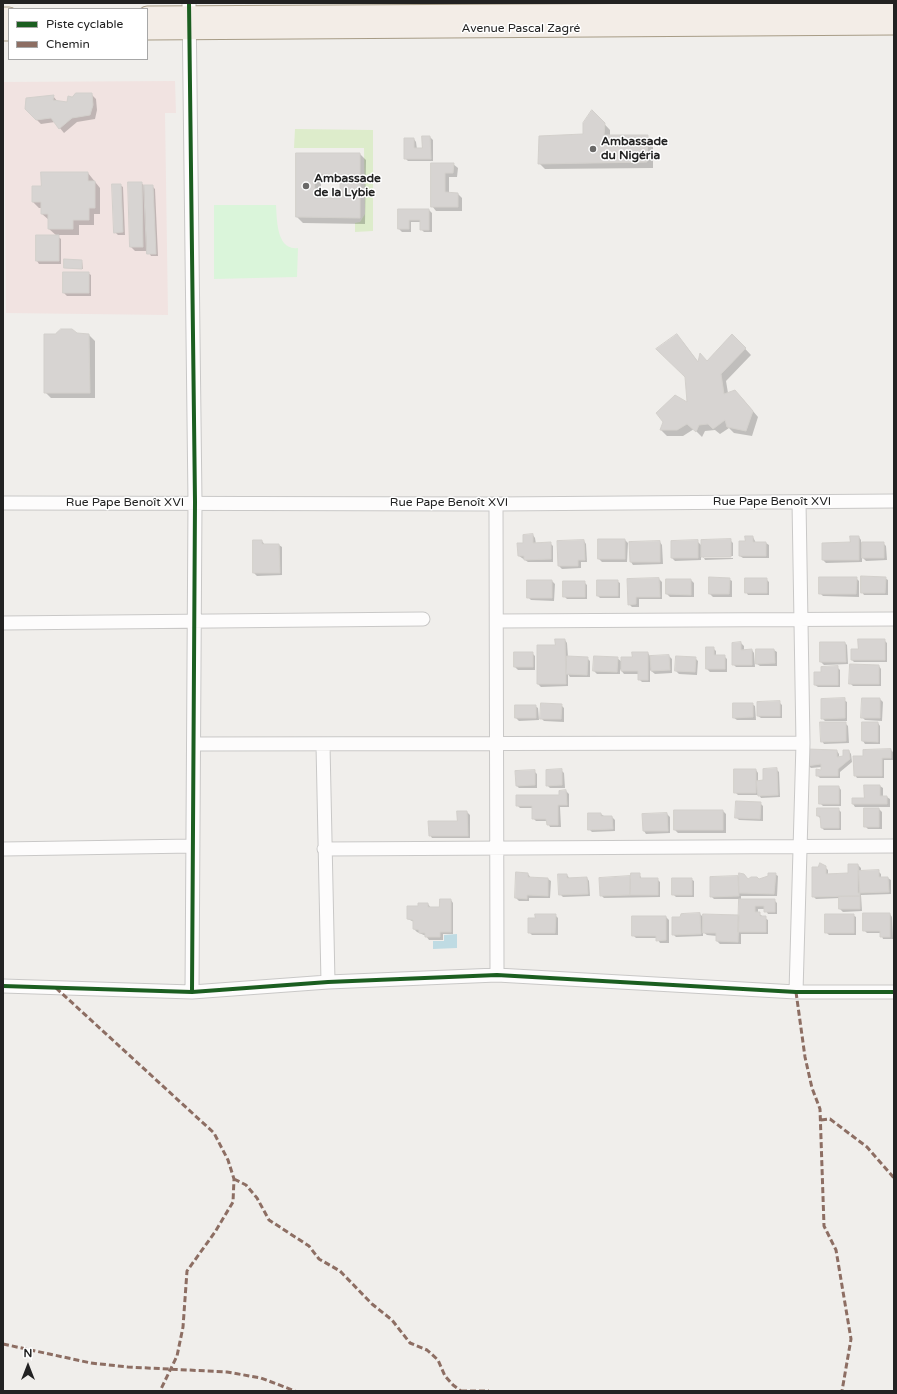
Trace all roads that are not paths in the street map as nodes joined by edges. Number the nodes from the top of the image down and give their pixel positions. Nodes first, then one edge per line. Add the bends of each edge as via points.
1 (894, 11) edge
2 (792, 14) edge
3 (148, 15) edge
4 (475, 15) edge
5 (189, 16) edge
6 (894, 26) edge
7 (148, 31) edge
8 (894, 501) edge
9 (195, 502) junction
10 (799, 502) junction
11 (3, 503) edge
12 (496, 504) junction
13 (423, 619) dead end
14 (894, 619) edge
15 (801, 620) junction
16 (497, 621) junction
17 (195, 622) junction
18 (3, 623) edge
19 (497, 743) junction
20 (802, 743) junction
21 (194, 744) junction
22 (322, 745) junction
23 (193, 846) junction
24 (800, 846) junction
25 (894, 846) edge
26 (3, 849) edge
27 (324, 849) junction
28 (497, 849) junction
29 (497, 975) junction
30 (328, 982) junction
31 (3, 986) edge
32 (192, 992) junction
33 (796, 992) junction
34 (894, 992) edge

1 - 2 main road, Avenue Pascal Zagré
2 - 4 main road, Avenue Pascal Zagré
2 - 6 main road, Avenue Pascal Zagré
3 - 5 main road, Avenue Pascal Zagré
4 - 5 main road, Avenue Pascal Zagré
5 - 7 main road, Avenue Pascal Zagré
5 - 9 street
8 - 10 street, Rue Pape Benoît XVI
9 - 11 street, Rue Pape Benoît XVI
9 - 12 street, Rue Pape Benoît XVI
9 - 17 street
10 - 12 street, Rue Pape Benoît XVI
10 - 15 street
12 - 16 street
13 - 17 street
14 - 15 street
15 - 16 street
15 - 20 street
16 - 19 street
17 - 18 street
17 - 21 street
19 - 20 street
19 - 22 street
19 - 28 street
20 - 24 street
21 - 22 street
21 - 23 street
22 - 27 street
23 - 26 street
23 - 32 street
24 - 25 street
24 - 28 street
24 - 33 street
27 - 28 street
27 - 30 street
28 - 29 street
29 - 30 street
29 - 33 street
30 - 32 street
31 - 32 street
33 - 34 street

